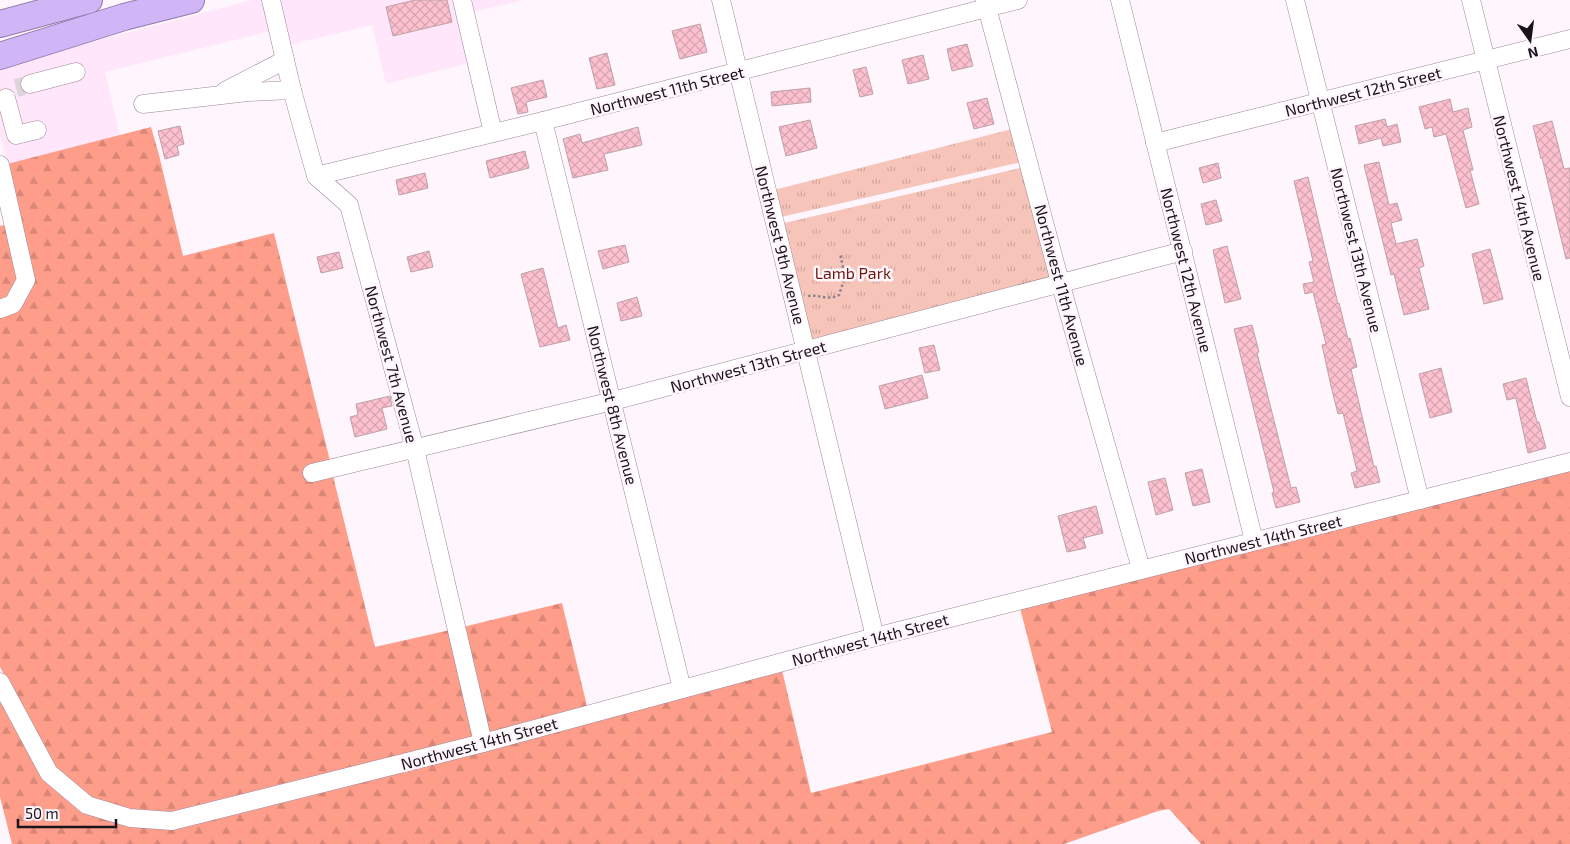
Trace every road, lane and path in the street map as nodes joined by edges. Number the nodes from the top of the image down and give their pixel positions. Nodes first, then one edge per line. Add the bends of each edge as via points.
1 (89, 0) edge
2 (191, 0) edge
3 (271, 0) edge
4 (462, 0) edge
5 (721, 0) edge
6 (1018, 0) edge
7 (1120, 0) edge
8 (1295, 0) edge
9 (1471, 0) edge
10 (986, 4) edge
11 (122, 8) edge
12 (0, 24) edge
13 (1570, 39) edge
14 (0, 56) edge
15 (285, 60) junction
16 (1486, 60) junction
17 (76, 72) dead end
18 (739, 72) junction
19 (292, 90) junction
20 (15, 92) edge
21 (218, 96) junction
22 (1321, 102) junction
23 (143, 104) dead end
24 (543, 121) junction
25 (36, 130) dead end
26 (493, 133) junction
27 (1155, 143) junction
28 (0, 165) edge
29 (316, 176) junction
30 (3, 195) edge
31 (1182, 251) junction
32 (840, 253) dead end
33 (1060, 282) junction
34 (794, 299) junction
35 (0, 309) edge
36 (807, 350) junction
37 (1570, 397) edge
38 (612, 401) junction
39 (415, 449) junction
40 (1570, 462) edge
41 (312, 473) dead end
42 (1420, 500) junction
43 (1254, 541) junction
44 (1141, 569) junction
45 (875, 637) junction
46 (0, 682) edge
47 (682, 688) junction
48 (483, 742) junction

1 - 12 highway
2 - 11 highway
3 - 15 street
4 - 26 street
5 - 18 street, Northwest 9th Avenue
6 - 10 street, Northwest 11th Street
7 - 27 street, Northwest 12th Avenue
8 - 22 street, Northwest 13th Avenue
9 - 16 street, Northwest 14th Avenue
10 - 18 street, Northwest 11th Street
10 - 33 street, Northwest 11th Avenue
11 - 14 highway
13 - 16 street, Northwest 12th Street
15 - 19 street
15 - 21 street
16 - 22 street, Northwest 12th Street
16 - 37 street, Northwest 14th Avenue
17 - 20 street
18 - 24 street, Northwest 11th Street
18 - 34 street, Northwest 9th Avenue
19 - 21 street
19 - 29 street
20 - 25 street via 16,135
21 - 23 street
22 - 27 street, Northwest 12th Street
22 - 42 street, Northwest 13th Avenue
24 - 26 street, Northwest 11th Street
24 - 38 street, Northwest 8th Avenue
26 - 29 street, Northwest 11th Street
27 - 31 street, Northwest 12th Avenue
28 - 30 street
29 - 39 street, Northwest 7th Avenue via 349,205
30 - 35 street via 26,280 13,304
31 - 33 street, Northwest 13th Street
31 - 43 street, Northwest 12th Avenue
32 - 34 path via 846,276 839,295 828,298 815,294
33 - 36 street, Northwest 13th Street
33 - 44 street, Northwest 11th Avenue
34 - 36 street, Northwest 9th Avenue
36 - 38 street, Northwest 13th Street
36 - 45 street, Northwest 9th Avenue
38 - 39 street, Northwest 13th Street
38 - 47 street, Northwest 8th Avenue
39 - 41 street, Northwest 13th Street
39 - 48 street, Northwest 7th Avenue
40 - 42 street, Northwest 14th Street
42 - 43 street, Northwest 14th Street
43 - 44 street, Northwest 14th Street
44 - 45 street, Northwest 14th Street
45 - 47 street, Northwest 14th Street
46 - 48 street, Northwest 14th Street via 48,772 87,805 130,818 172,821
47 - 48 street, Northwest 14th Street

